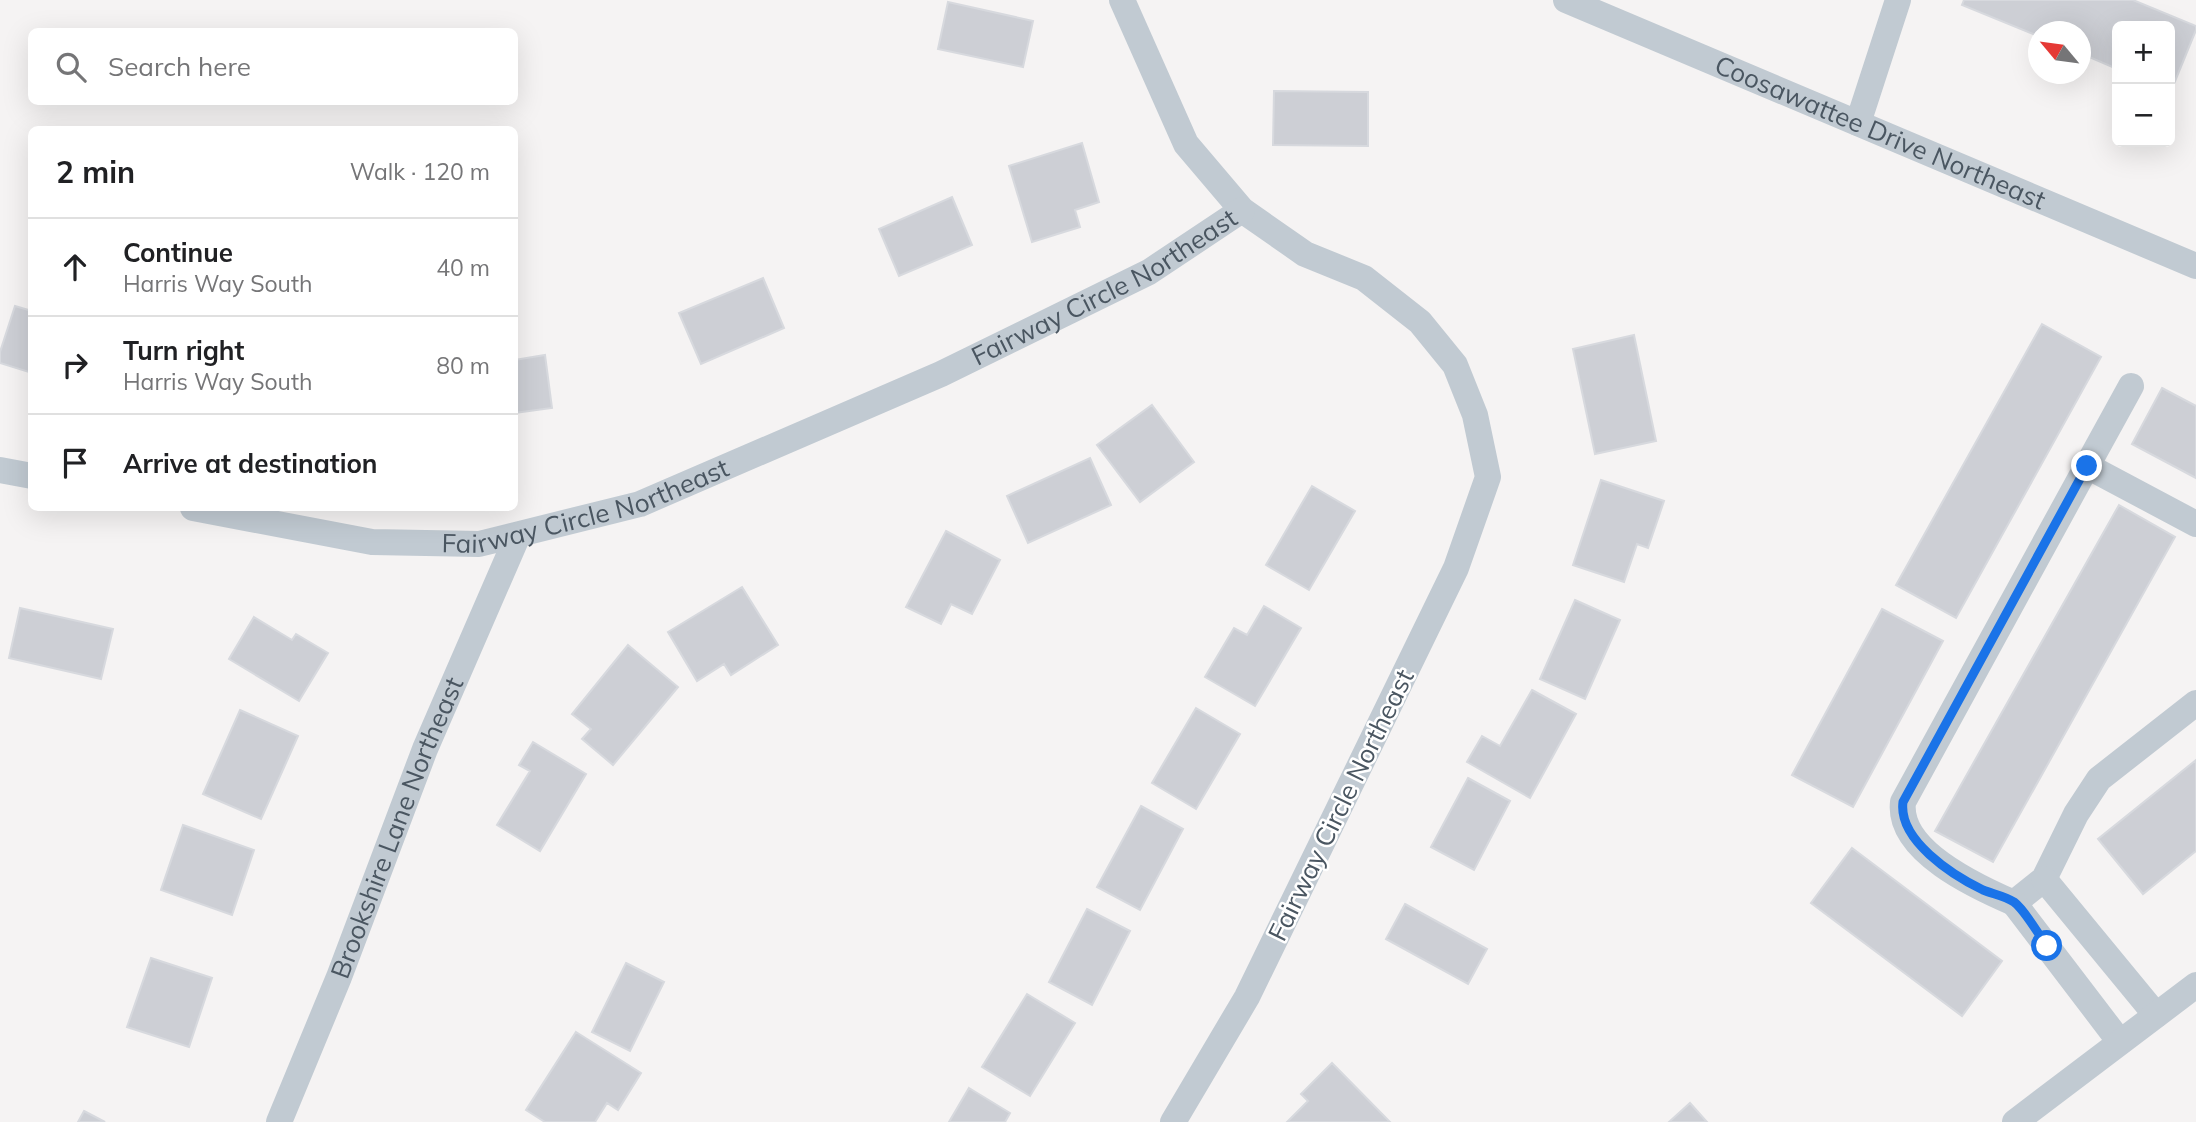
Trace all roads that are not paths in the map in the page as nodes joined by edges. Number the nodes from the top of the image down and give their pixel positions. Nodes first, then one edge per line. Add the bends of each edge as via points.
1 (1122, 0) edge
2 (1566, 0) edge
3 (1898, 0) edge
4 (1858, 123) junction
5 (1242, 210) junction
6 (2196, 266) edge
7 (2131, 387) dead end
8 (2087, 466) junction
9 (0, 470) edge
10 (28, 475) edge
11 (209, 511) edge
12 (2196, 524) edge
13 (518, 535) junction
14 (2196, 703) edge
15 (2044, 879) junction
16 (2014, 902) junction
17 (2196, 985) edge
18 (2156, 1015) junction
19 (2120, 1042) junction
20 (279, 1122) edge
21 (1173, 1122) edge
22 (2015, 1122) edge

1 - 5 street via 1185,144
2 - 4 street, Coosawattee Drive Northeast
3 - 4 street
4 - 6 street, Coosawattee Drive Northeast
5 - 13 street, Fairway Circle Northeast via 1149,272 941,374 640,504
5 - 21 street, Fairway Circle Northeast via 1305,254 1364,278 1420,322 1455,365 1475,415 1488,477 1456,568 1247,998
7 - 8 street
8 - 12 street
8 - 16 street via 1903,802 1901,816 1910,834 1950,872
9 - 10 street
11 - 13 street, Fairway Circle Northeast via 372,542 479,544
13 - 20 street, Brookshire Lane Northeast via 425,749 340,978
14 - 15 street via 2099,779
15 - 16 street
15 - 18 street
16 - 19 street
17 - 18 street
18 - 19 street
19 - 22 street

